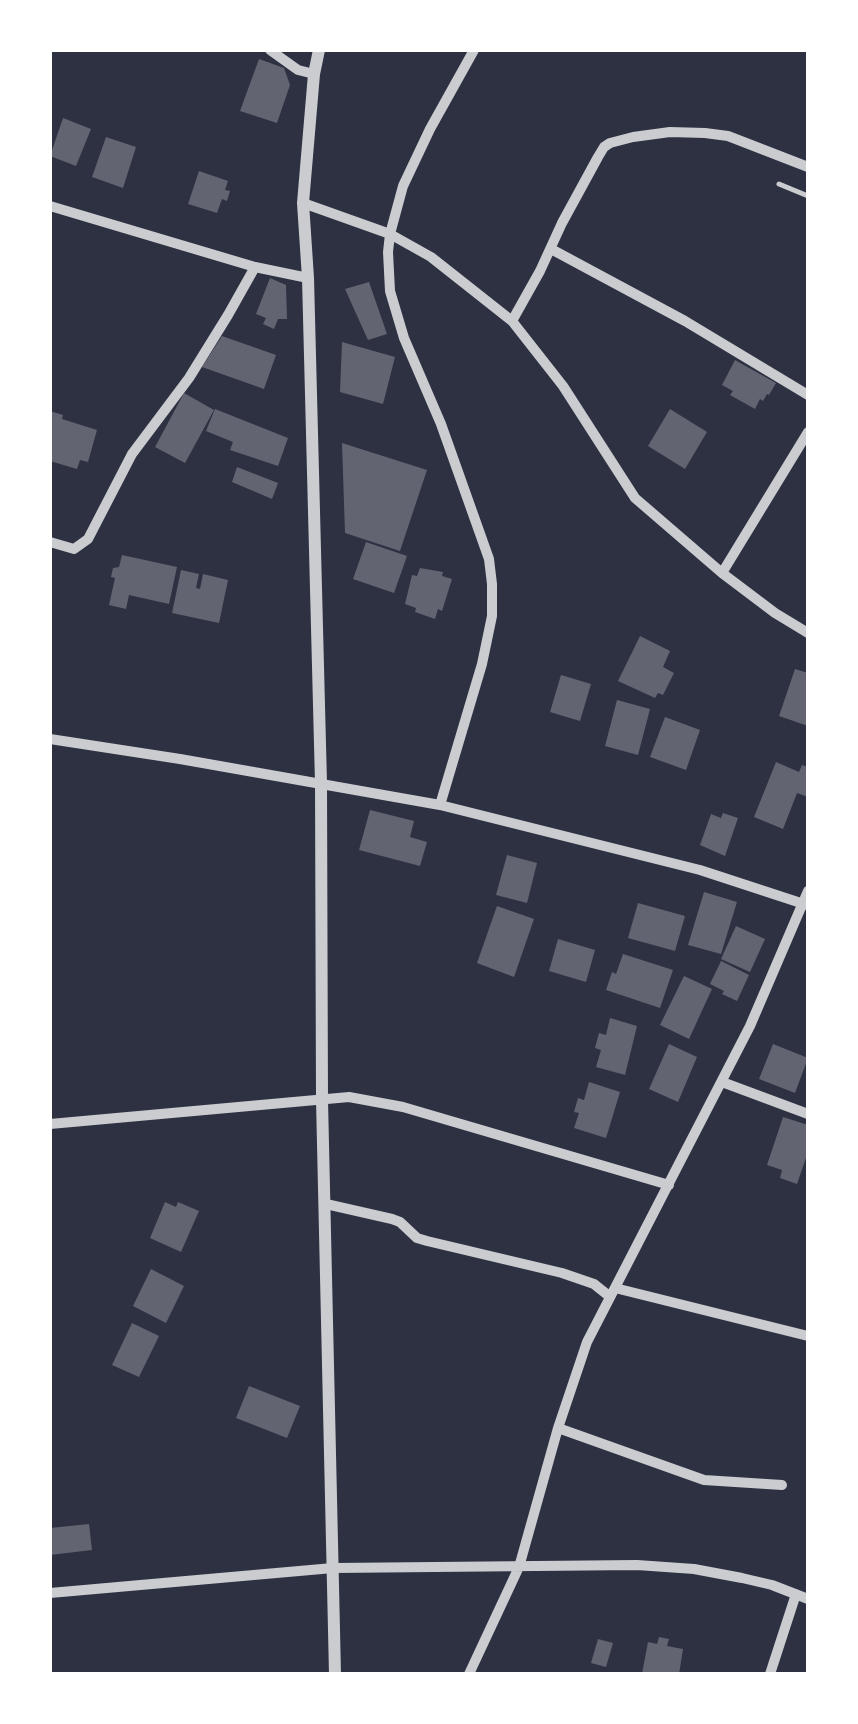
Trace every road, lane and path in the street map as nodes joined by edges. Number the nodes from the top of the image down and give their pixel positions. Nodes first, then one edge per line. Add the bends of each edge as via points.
1 (270, 50) edge
2 (319, 50) edge
3 (474, 50) edge
4 (314, 74) junction
5 (808, 168) edge
6 (779, 184) dead end
7 (808, 196) edge
8 (303, 203) junction
9 (50, 206) edge
10 (390, 234) junction
11 (551, 249) junction
12 (254, 267) junction
13 (308, 278) junction
14 (512, 321) junction
15 (808, 395) edge
16 (808, 432) edge
17 (50, 542) edge
18 (722, 573) junction
19 (808, 633) edge
20 (50, 739) edge
21 (321, 783) junction
22 (440, 805) junction
23 (808, 891) edge
24 (806, 904) edge
25 (722, 1082) junction
26 (322, 1100) junction
27 (808, 1114) edge
28 (50, 1124) edge
29 (669, 1185) junction
30 (326, 1204) junction
31 (612, 1292) junction
32 (808, 1336) edge
33 (558, 1428) junction
34 (782, 1485) dead end
35 (519, 1567) junction
36 (333, 1568) junction
37 (50, 1593) edge
38 (802, 1596) edge
39 (335, 1674) edge
40 (469, 1674) edge
41 (770, 1674) edge

1 - 4 street
2 - 4 street
3 - 10 street via 403,186
4 - 8 street
5 - 11 street via 705,132 610,143
6 - 7 lane
8 - 10 street
8 - 13 street
9 - 12 street
10 - 14 street via 432,257
10 - 22 street via 390,290 489,559 492,584 482,664
11 - 14 street
11 - 15 street
12 - 13 street
12 - 17 street via 189,378 132,454 88,540 74,549
13 - 21 street
14 - 18 street via 563,386 634,498
16 - 18 street
18 - 19 street
20 - 21 street
21 - 22 street
21 - 26 street
22 - 24 street via 700,870
23 - 24 street
24 - 25 street
25 - 27 street
25 - 29 street
26 - 28 street
26 - 29 street via 388,1103
26 - 30 street
29 - 31 street
30 - 31 street via 400,1222 426,1242 562,1272
30 - 36 street
31 - 32 street
31 - 33 street
33 - 34 street via 704,1480
33 - 35 street
35 - 36 street
35 - 38 street via 694,1570
35 - 40 street
36 - 37 street
36 - 39 street
38 - 41 street

